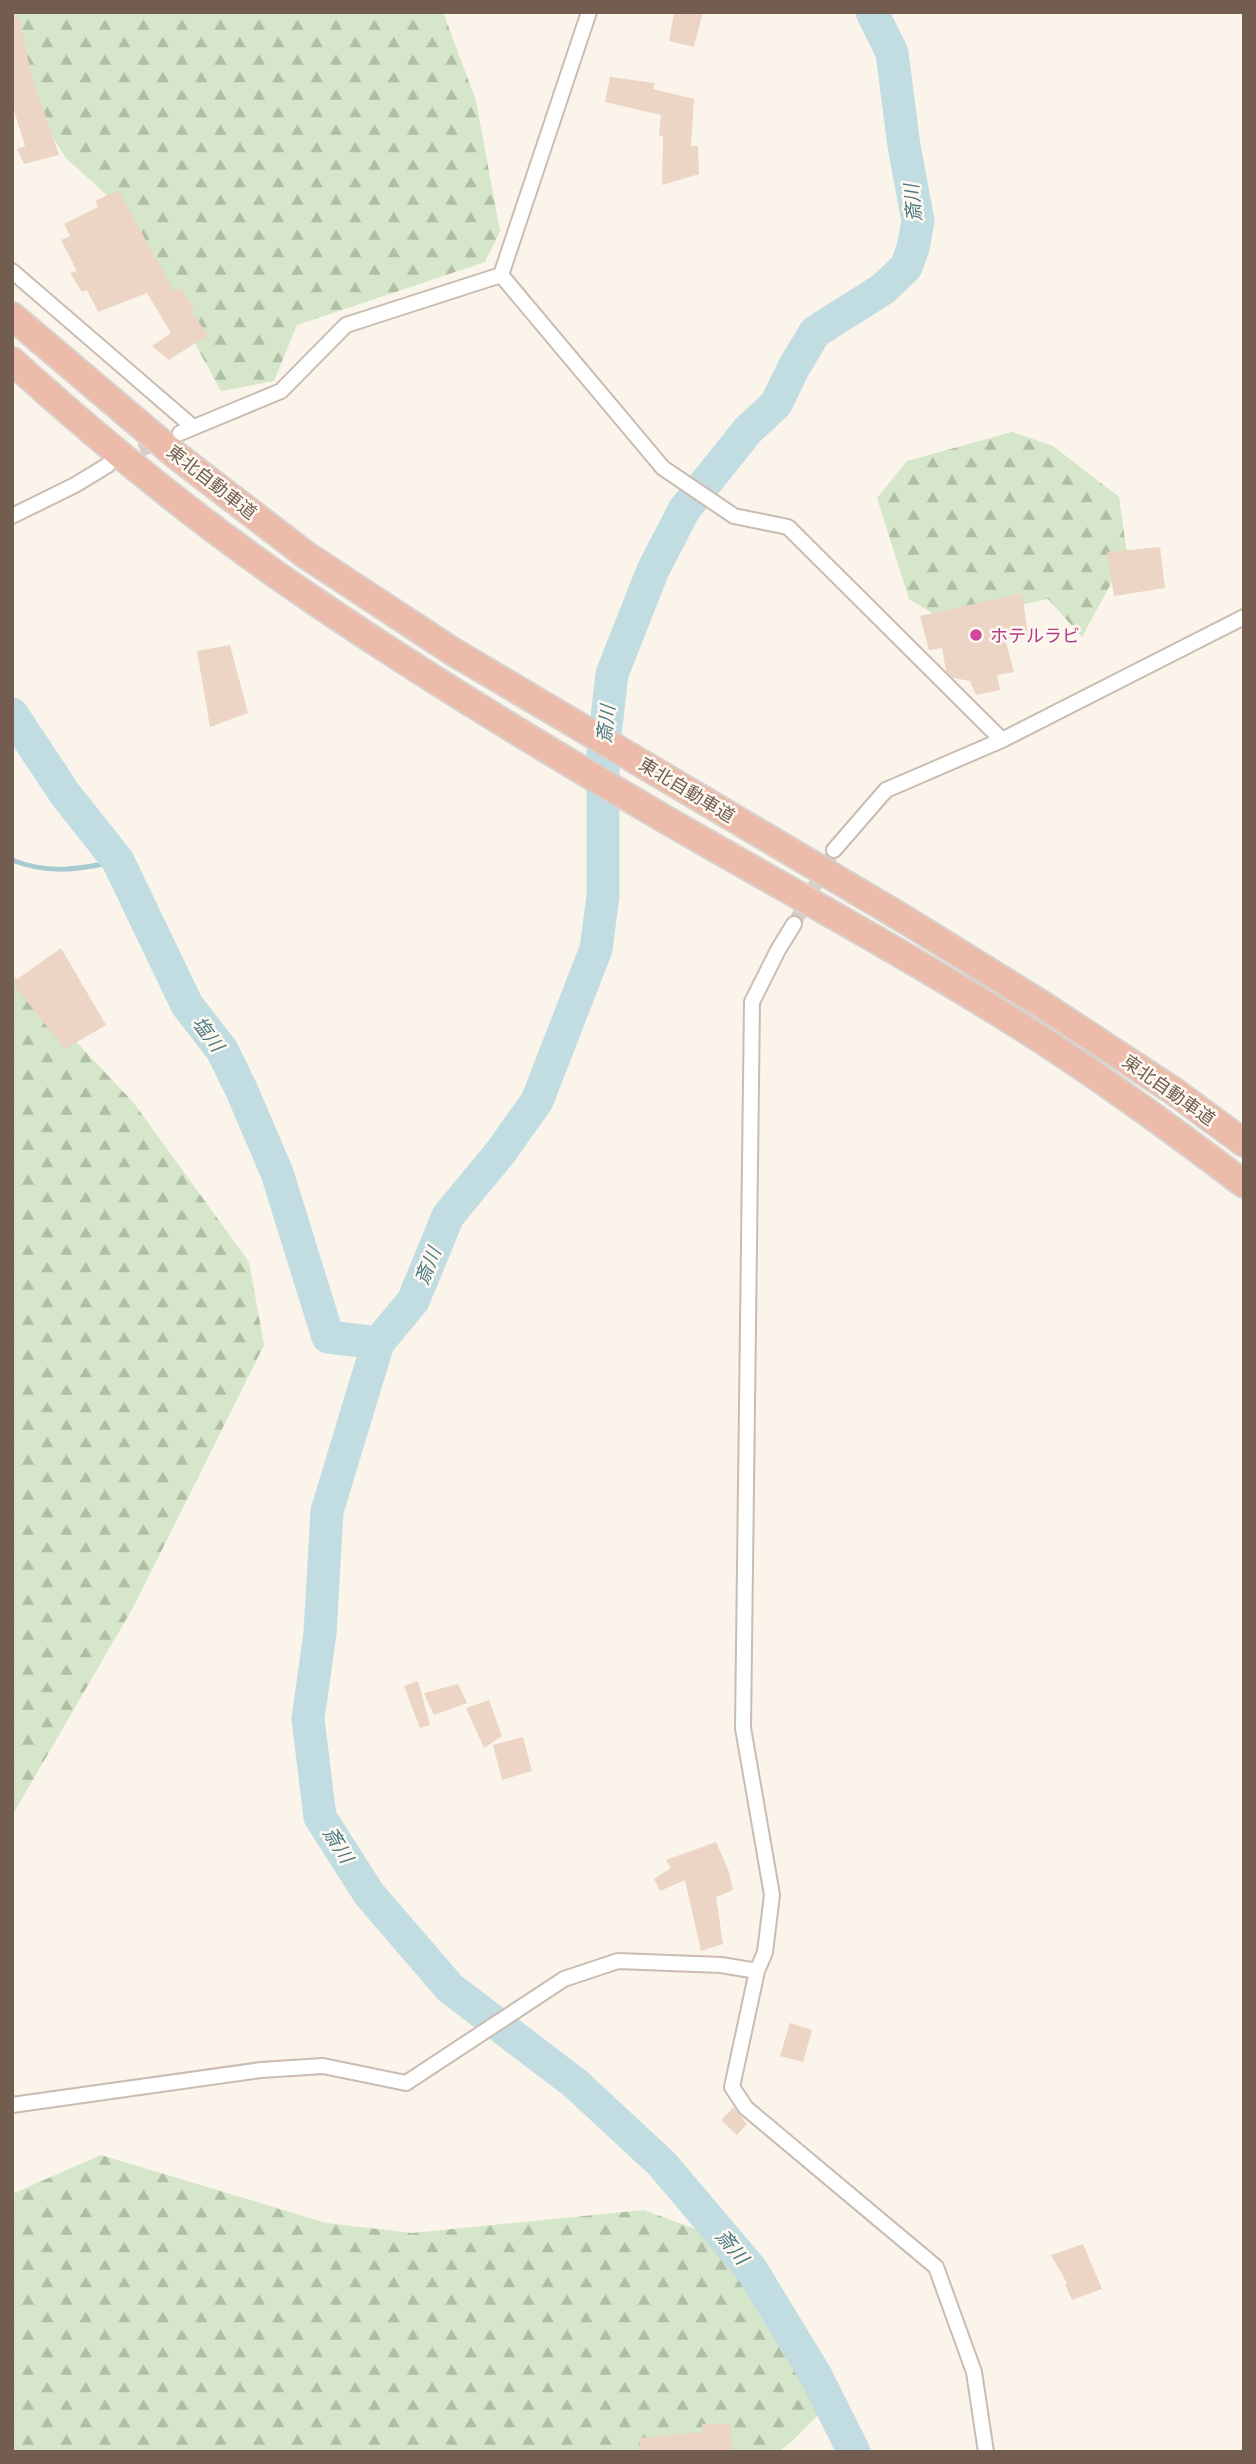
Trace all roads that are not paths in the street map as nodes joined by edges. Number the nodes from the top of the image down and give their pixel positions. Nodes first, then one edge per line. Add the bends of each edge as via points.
1 (589, 12) edge
2 (12, 271) edge
3 (501, 275) junction
4 (12, 316) edge
5 (12, 361) edge
6 (108, 465) tunnel mouth
7 (12, 516) edge
8 (1244, 617) edge
9 (1002, 740) junction
10 (834, 850) tunnel mouth
11 (794, 924) tunnel mouth
12 (1244, 1143) edge
13 (1244, 1184) edge
14 (757, 1971) junction
15 (12, 2105) edge
16 (986, 2452) edge

1 - 3 street
2 - 3 street via 187,430 281,391 346,325
3 - 9 street via 663,468 734,516 788,527
4 - 12 highway, 東北自動車道 via 177,456 306,555 452,650 1041,1004
5 - 13 highway, 東北自動車道 via 122,456 315,602 557,754 1025,1029
6 - 7 street
8 - 9 street
9 - 10 street via 886,790
11 - 14 street via 752,1002 743,1728 772,1895 765,1952
14 - 15 street via 618,1961 564,1979 406,2082 323,2066 261,2070
14 - 16 street via 732,2087 746,2108 936,2267 974,2372

